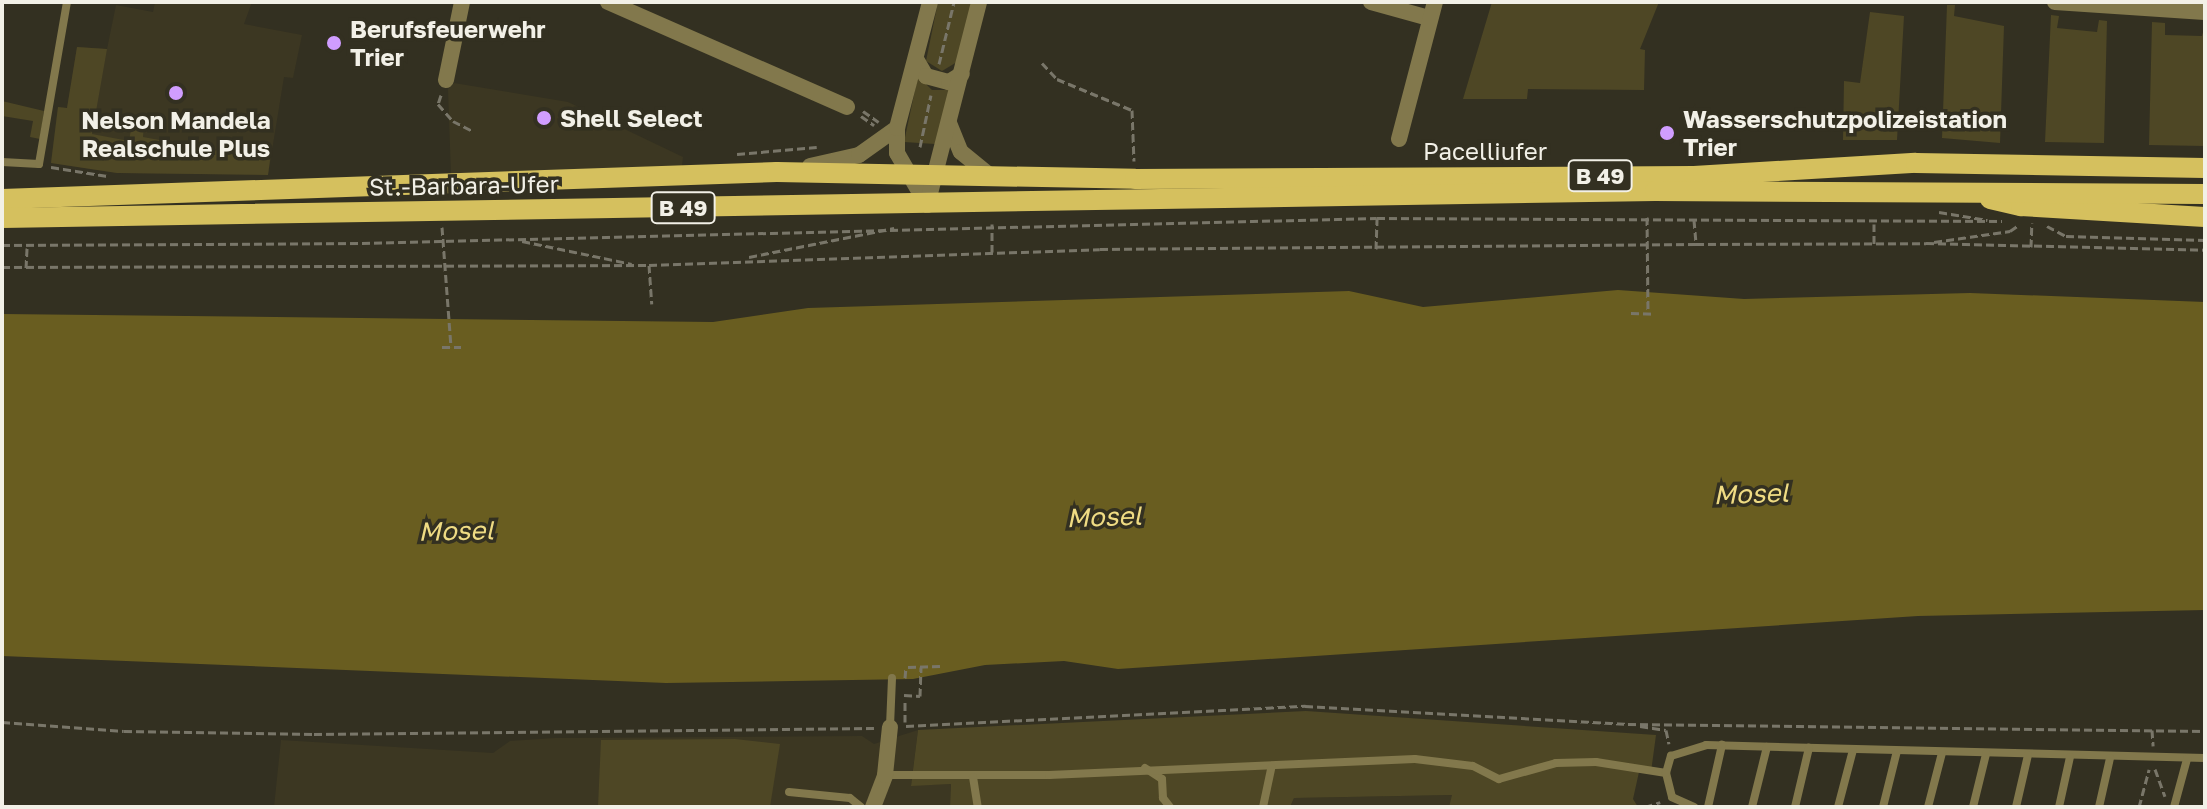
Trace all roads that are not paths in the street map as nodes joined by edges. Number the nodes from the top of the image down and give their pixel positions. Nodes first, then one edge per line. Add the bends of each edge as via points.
1 (67, 2) edge
2 (462, 2) edge
3 (608, 2) edge
4 (930, 2) edge
5 (979, 2) edge
6 (1371, 2) edge
7 (2055, 2) edge
8 (2125, 6) edge
9 (1432, 10) edge
10 (2205, 12) edge
11 (916, 59) junction
12 (962, 74) junction
13 (446, 80) dead end
14 (854, 109) road end
15 (949, 123) junction
16 (897, 128) junction
17 (1399, 139) dead end
18 (2, 162) edge
19 (2205, 168) edge
20 (777, 172) junction
21 (908, 177) junction
22 (935, 178) junction
23 (994, 179) junction
24 (440, 187) junction
25 (285, 191) junction
26 (1955, 191) junction
27 (2205, 194) edge
28 (2, 199) edge
29 (927, 205) junction
30 (440, 212) junction
31 (285, 214) junction
32 (2205, 217) edge
33 (2, 218) edge
34 (892, 678) dead end
35 (890, 727) joint
36 (1722, 745) junction
37 (1767, 747) junction
38 (1809, 748) junction
39 (1853, 750) junction
40 (1897, 751) junction
41 (1942, 753) junction
42 (1986, 754) junction
43 (2028, 755) junction
44 (2070, 757) junction
45 (2110, 758) junction
46 (2205, 758) edge
47 (2187, 759) junction
48 (1145, 768) junction
49 (1271, 768) junction
50 (1666, 773) junction
51 (885, 775) junction
52 (973, 777) junction
53 (789, 792) dead end
54 (1165, 806) edge
55 (861, 807) edge
56 (873, 807) edge
57 (978, 807) edge
58 (1263, 807) edge
59 (1694, 807) edge
60 (1708, 807) edge
61 (1752, 807) edge
62 (1795, 807) edge
63 (1838, 807) edge
64 (1883, 807) edge
65 (1928, 807) edge
66 (1973, 807) edge
67 (2016, 807) edge
68 (2059, 807) edge
69 (2099, 807) edge
70 (2171, 807) edge

1 - 18 lane via 39,164
2 - 13 street
3 - 14 street
4 - 11 street
5 - 12 street
6 - 9 street
7 - 8 street
8 - 10 street
9 - 17 street
11 - 12 street via 926,76 949,82
11 - 16 street
12 - 15 street
15 - 22 street
15 - 23 street via 961,152
16 - 20 street via 859,155
16 - 21 street via 897,153
19 - 23 main road, Pacelliufer / B 49 via 1916,163 1694,176
20 - 21 main road, St.-Barbara-Ufer / B 49
20 - 24 main road, St.-Barbara-Ufer / B 49
21 - 22 main road, Pacelliufer / B 49
21 - 29 street
22 - 23 main road, Pacelliufer / B 49
22 - 29 street
24 - 25 main road, St.-Barbara-Ufer / B 49
24 - 30 lane
25 - 28 main road, St.-Barbara-Ufer / B 49
25 - 31 lane
26 - 27 main road, Pacelliufer / B 49
26 - 29 main road, Pacelliufer / B 49 via 1655,191
26 - 32 main road via 2021,206
29 - 30 main road, St.-Barbara-Ufer / B 49
30 - 31 main road, St.-Barbara-Ufer / B 49
31 - 33 main road, St.-Barbara-Ufer / B 49
34 - 35 lane
35 - 51 street
36 - 37 lane
36 - 50 lane via 1671,756
36 - 60 lane
37 - 38 lane
37 - 61 lane
38 - 39 lane
38 - 62 lane
39 - 40 lane
39 - 63 lane
40 - 41 lane
40 - 64 lane
41 - 42 lane
41 - 65 lane
42 - 43 lane
42 - 66 lane
43 - 44 lane
43 - 67 lane
44 - 45 lane
44 - 68 lane
45 - 47 lane
45 - 69 lane
46 - 47 lane
47 - 70 lane
48 - 49 lane
48 - 52 lane
48 - 54 lane via 1162,779
49 - 50 lane via 1415,759 1473,766 1499,779 1556,763 1596,762
49 - 58 lane
50 - 59 lane via 1672,797
51 - 52 lane
51 - 56 street
52 - 57 lane
53 - 55 lane via 850,798

